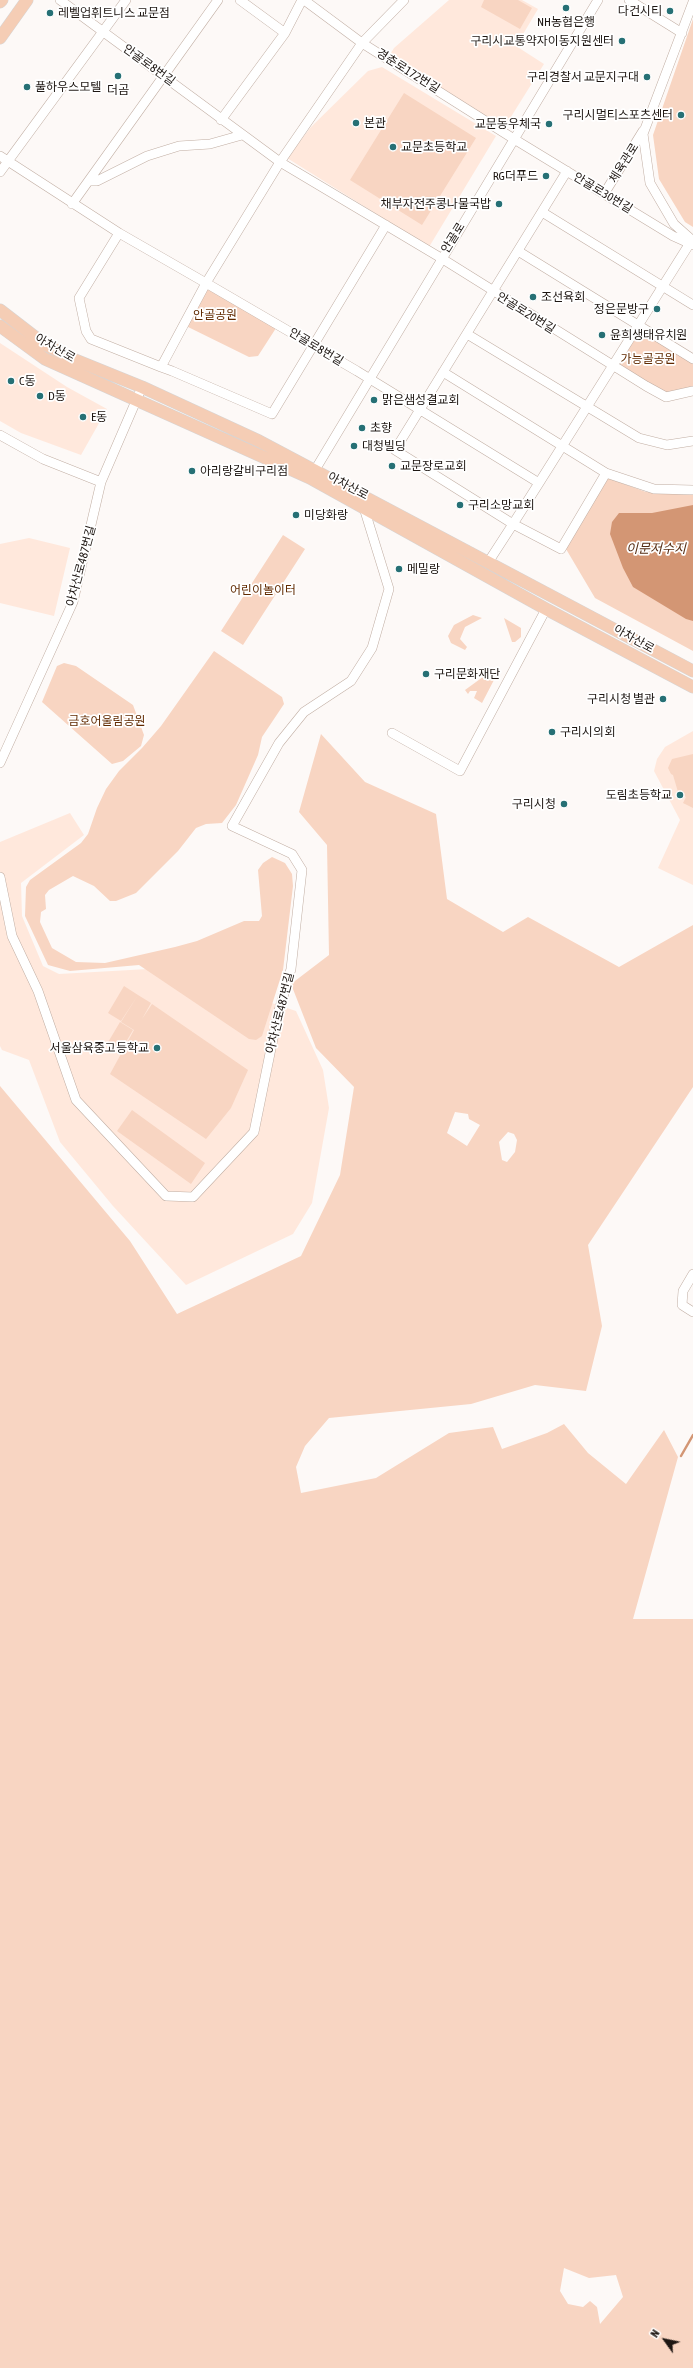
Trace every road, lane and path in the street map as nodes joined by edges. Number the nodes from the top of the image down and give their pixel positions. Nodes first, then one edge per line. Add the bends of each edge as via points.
1 (27, 0) edge
2 (60, 0) edge
3 (126, 0) edge
4 (218, 0) edge
5 (240, 0) edge
6 (303, 0) edge
7 (404, 0) edge
8 (598, 0) edge
9 (629, 0) edge
10 (693, 2) edge
11 (102, 32) junction
12 (285, 33) junction
13 (682, 33) junction
14 (0, 38) edge
15 (362, 43) junction
16 (164, 76) junction
17 (221, 120) junction
18 (644, 132) junction
19 (242, 135) junction
20 (514, 139) junction
21 (4, 158) edge
22 (280, 162) junction
23 (0, 172) edge
24 (567, 172) junction
25 (89, 180) junction
26 (604, 194) junction
27 (72, 204) junction
28 (542, 212) junction
29 (386, 225) junction
30 (119, 233) junction
31 (692, 243) edge
32 (518, 251) junction
33 (441, 258) junction
34 (206, 283) junction
35 (663, 286) junction
36 (493, 292) junction
37 (693, 305) edge
38 (0, 310) edge
39 (638, 325) junction
40 (0, 326) edge
41 (467, 334) junction
42 (314, 346) junction
43 (693, 359) edge
44 (161, 366) junction
45 (613, 366) junction
46 (443, 372) junction
47 (369, 378) junction
48 (142, 387) junction
49 (693, 391) edge
50 (136, 400) junction
51 (587, 408) junction
52 (420, 409) junction
53 (0, 435) edge
54 (693, 441) edge
55 (563, 445) junction
56 (606, 473) junction
57 (313, 474) junction
58 (101, 482) junction
59 (539, 483) junction
60 (693, 490) edge
61 (364, 508) junction
62 (513, 524) junction
63 (489, 561) junction
64 (546, 609) junction
65 (693, 671) edge
66 (693, 686) edge
67 (392, 733) dead end
68 (0, 763) edge
69 (0, 877) edge
70 (693, 1274) edge
71 (693, 1312) edge

1 - 14 main road
2 - 11 street, 안골로8번길
3 - 11 street
4 - 16 street
5 - 12 street
6 - 12 street
6 - 15 street, 경춘로172번길
7 - 15 street
8 - 20 street, 안골로
9 - 13 street
10 - 13 street, 체육관로
11 - 16 street, 안골로8번길
11 - 21 street
12 - 17 street
13 - 18 street, 체육관로
15 - 20 street, 경춘로172번길
15 - 22 street
16 - 17 street, 안골로8번길
16 - 25 street
17 - 19 street, 안골로8번길
18 - 26 street, 체육관로
18 - 31 street via 650,183 674,224
19 - 22 street, 안골로8번길
19 - 25 street via 210,144 179,146 147,156 97,181
20 - 24 street, 안골로30번길
20 - 33 street, 안골로
21 - 23 street
21 - 27 street, 안골로8번길
22 - 29 street, 안골로8번길
22 - 34 street
24 - 26 street, 안골로30번길
24 - 28 street
25 - 27 street
26 - 31 street, 안골로30번길 via 673,236
27 - 30 street, 안골로8번길
28 - 32 street
28 - 35 street
29 - 33 street, 안골로20번길
29 - 42 street via 335,306
30 - 34 street, 안골로8번길
30 - 44 street via 79,298 86,330 90,339
31 - 35 street
32 - 36 street
32 - 39 street
33 - 36 street, 안골로20번길
33 - 47 street, 안골로
34 - 42 street, 안골로8번길
34 - 44 street
35 - 37 street
35 - 39 street
36 - 41 street
36 - 45 street, 안골로20번길
38 - 48 main road, 아차산로 via 44,344 73,359
39 - 43 street
39 - 45 street
40 - 50 main road, 아차산로 via 45,359
41 - 46 street
41 - 51 street
42 - 44 street via 272,414
42 - 47 street, 안골로8번길
45 - 49 street, 안골로20번길 via 666,397
45 - 51 street
46 - 52 street
46 - 55 street
47 - 52 street, 안골로8번길
47 - 57 street, 안골로
48 - 50 street, 아차산로487번길
48 - 57 main road, 아차산로
50 - 57 main road, 아차산로
50 - 58 street, 아차산로487번길
51 - 54 street via 639,438 666,445
51 - 55 street
52 - 59 street, 안골로8번길
52 - 62 street via 395,450
53 - 58 street via 43,459
55 - 56 street
55 - 59 street
56 - 60 street via 654,489
56 - 62 street via 560,549
57 - 61 main road, 아차산로
57 - 63 main road, 아차산로
58 - 68 street, 아차산로487번길 via 73,602
59 - 62 street
61 - 64 main road, 아차산로
61 - 69 street, 아차산로487번길 via 389,589 372,648 351,681 304,712 278,743 232,826 292,854 302,870 291,969 275,1028 254,1132 193,1197 166,1196 76,1100 38,991 12,936
62 - 63 street
63 - 65 main road, 아차산로
64 - 66 main road, 아차산로
64 - 67 street via 460,771
70 - 71 street via 683,1291 682,1305

